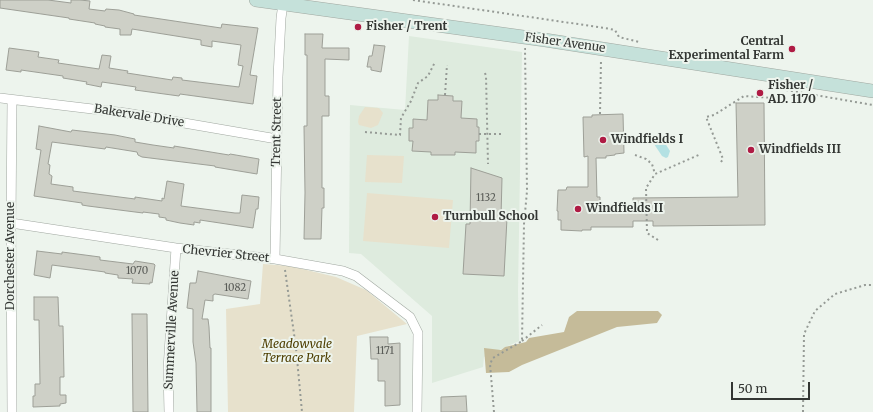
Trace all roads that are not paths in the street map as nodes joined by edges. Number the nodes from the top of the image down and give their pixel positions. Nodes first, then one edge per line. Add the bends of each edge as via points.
1 (256, 0) edge
2 (284, 4) junction
3 (873, 91) edge
4 (0, 98) edge
5 (12, 100) junction
6 (277, 139) junction
7 (11, 223) junction
8 (176, 248) junction
9 (279, 260) junction
10 (12, 412) edge
11 (169, 412) edge
12 (417, 412) edge

1 - 2 main road, Fisher Avenue
2 - 3 main road, Fisher Avenue via 545,40
2 - 6 street, Trent Street via 281,18
4 - 5 street, Bakervale Drive
5 - 6 street, Bakervale Drive via 126,113
5 - 7 street, Dorchester Avenue
6 - 9 street, Trent Street
7 - 8 street, Chevrier Street
7 - 10 street, Dorchester Avenue
8 - 9 street, Chevrier Street
8 - 11 street, Summerville Avenue via 168,369
9 - 12 street, Chevrier Street via 343,271 356,276 410,317 418,332

